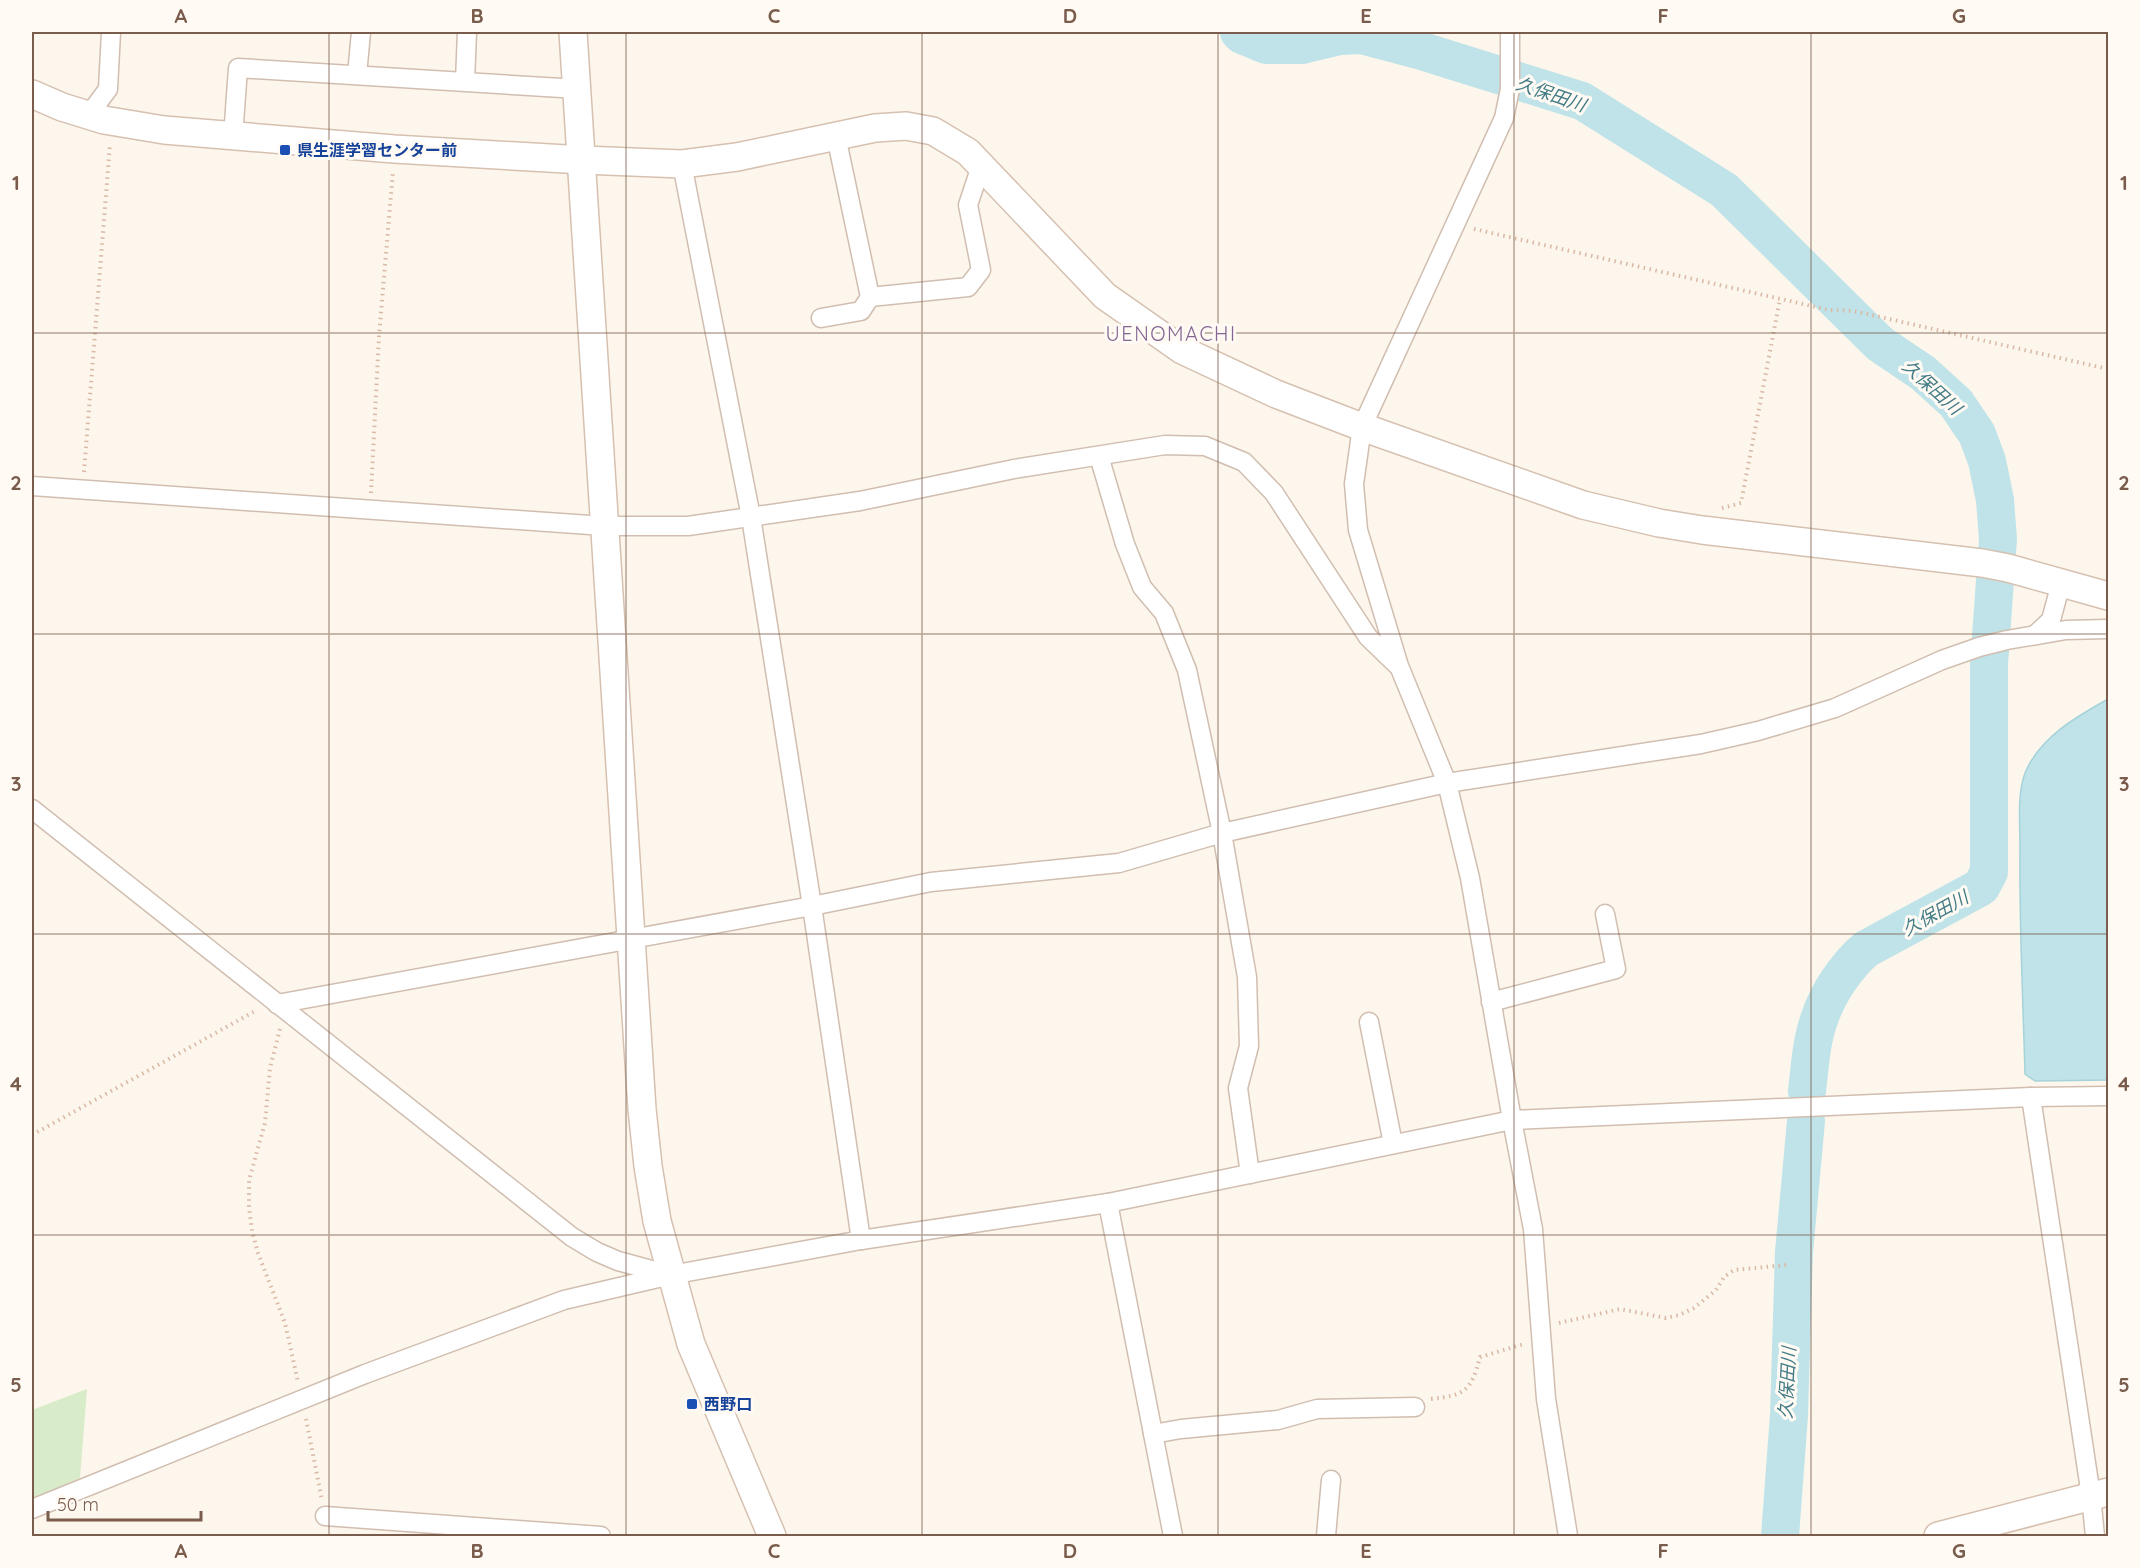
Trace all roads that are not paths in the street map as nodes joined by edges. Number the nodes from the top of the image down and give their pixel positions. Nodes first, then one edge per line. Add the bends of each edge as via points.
1 (111, 32) edge
2 (361, 32) edge
3 (467, 32) edge
4 (573, 32) edge
5 (1509, 32) edge
6 (357, 75) junction
7 (465, 81) junction
8 (578, 89) junction
9 (32, 94) edge
10 (96, 118) junction
11 (836, 136) junction
12 (233, 137) junction
13 (583, 160) junction
14 (682, 164) junction
15 (981, 166) junction
16 (870, 297) junction
17 (821, 318) dead end
18 (1362, 427) junction
19 (1099, 456) junction
20 (32, 486) edge
21 (751, 517) junction
22 (604, 526) junction
23 (2061, 583) junction
24 (2109, 596) edge
25 (2109, 629) edge
26 (2035, 635) junction
27 (1399, 666) junction
28 (1447, 783) junction
29 (32, 809) edge
30 (1222, 833) junction
31 (812, 906) junction
32 (1605, 914) dead end
33 (631, 938) junction
34 (1491, 1002) junction
35 (278, 1005) junction
36 (1369, 1022) dead end
37 (2109, 1095) edge
38 (2031, 1097) junction
39 (1512, 1120) junction
40 (1393, 1144) junction
41 (1250, 1174) junction
42 (1108, 1203) junction
43 (861, 1240) junction
44 (671, 1275) junction
45 (1415, 1407) road end
46 (1153, 1434) junction
47 (1331, 1480) dead end
48 (2100, 1494) edge
49 (32, 1509) edge
50 (325, 1516) road end
51 (601, 1536) edge
52 (772, 1536) edge
53 (1173, 1536) edge
54 (1326, 1536) edge
55 (1568, 1536) edge
56 (1938, 1536) edge
57 (2095, 1536) edge

1 - 10 street via 108,89
2 - 6 street
3 - 7 street
4 - 8 street
5 - 18 street via 1510,89 1504,118
6 - 7 street
6 - 12 street via 238,68
7 - 8 street
8 - 13 street
9 - 10 street
10 - 12 street
11 - 14 street
11 - 15 street via 906,126 933,131 968,152
11 - 16 street
12 - 13 street
13 - 14 street
13 - 22 street
14 - 21 street
15 - 16 street via 968,206 981,270 968,287
15 - 18 street via 1105,296 1182,350 1276,394
16 - 17 street via 861,312
18 - 23 street via 1583,505 1702,530 1982,563
18 - 27 street via 1354,484 1358,530
19 - 21 street via 860,501
19 - 27 street via 1165,445 1204,446 1244,462 1274,493 1368,637
19 - 30 street via 1142,587 1164,613 1187,670
20 - 22 street
21 - 22 street via 688,526
21 - 31 street
22 - 33 street
23 - 24 street
23 - 26 street via 2051,620
25 - 26 street
26 - 28 street via 1979,647 1835,708 1758,731 1701,744
27 - 28 street
28 - 30 street
28 - 34 street via 1470,878
29 - 35 street
30 - 31 street via 1119,863 931,882
30 - 41 street via 1247,977 1249,1046 1238,1088
31 - 33 street
31 - 43 street
32 - 34 street via 1616,969
33 - 35 street
33 - 44 street via 648,1166
34 - 39 street
35 - 44 street via 572,1237 618,1261
36 - 40 street
37 - 38 street
38 - 39 street
38 - 48 street
39 - 40 street
39 - 55 street via 1533,1229 1546,1399
40 - 41 street
41 - 42 street
42 - 43 street
42 - 46 street
43 - 44 street
44 - 49 street via 564,1300 365,1374
44 - 52 street via 691,1344
45 - 46 street via 1317,1409 1278,1419
46 - 53 street
47 - 54 street
48 - 56 street
48 - 57 street
50 - 51 street

